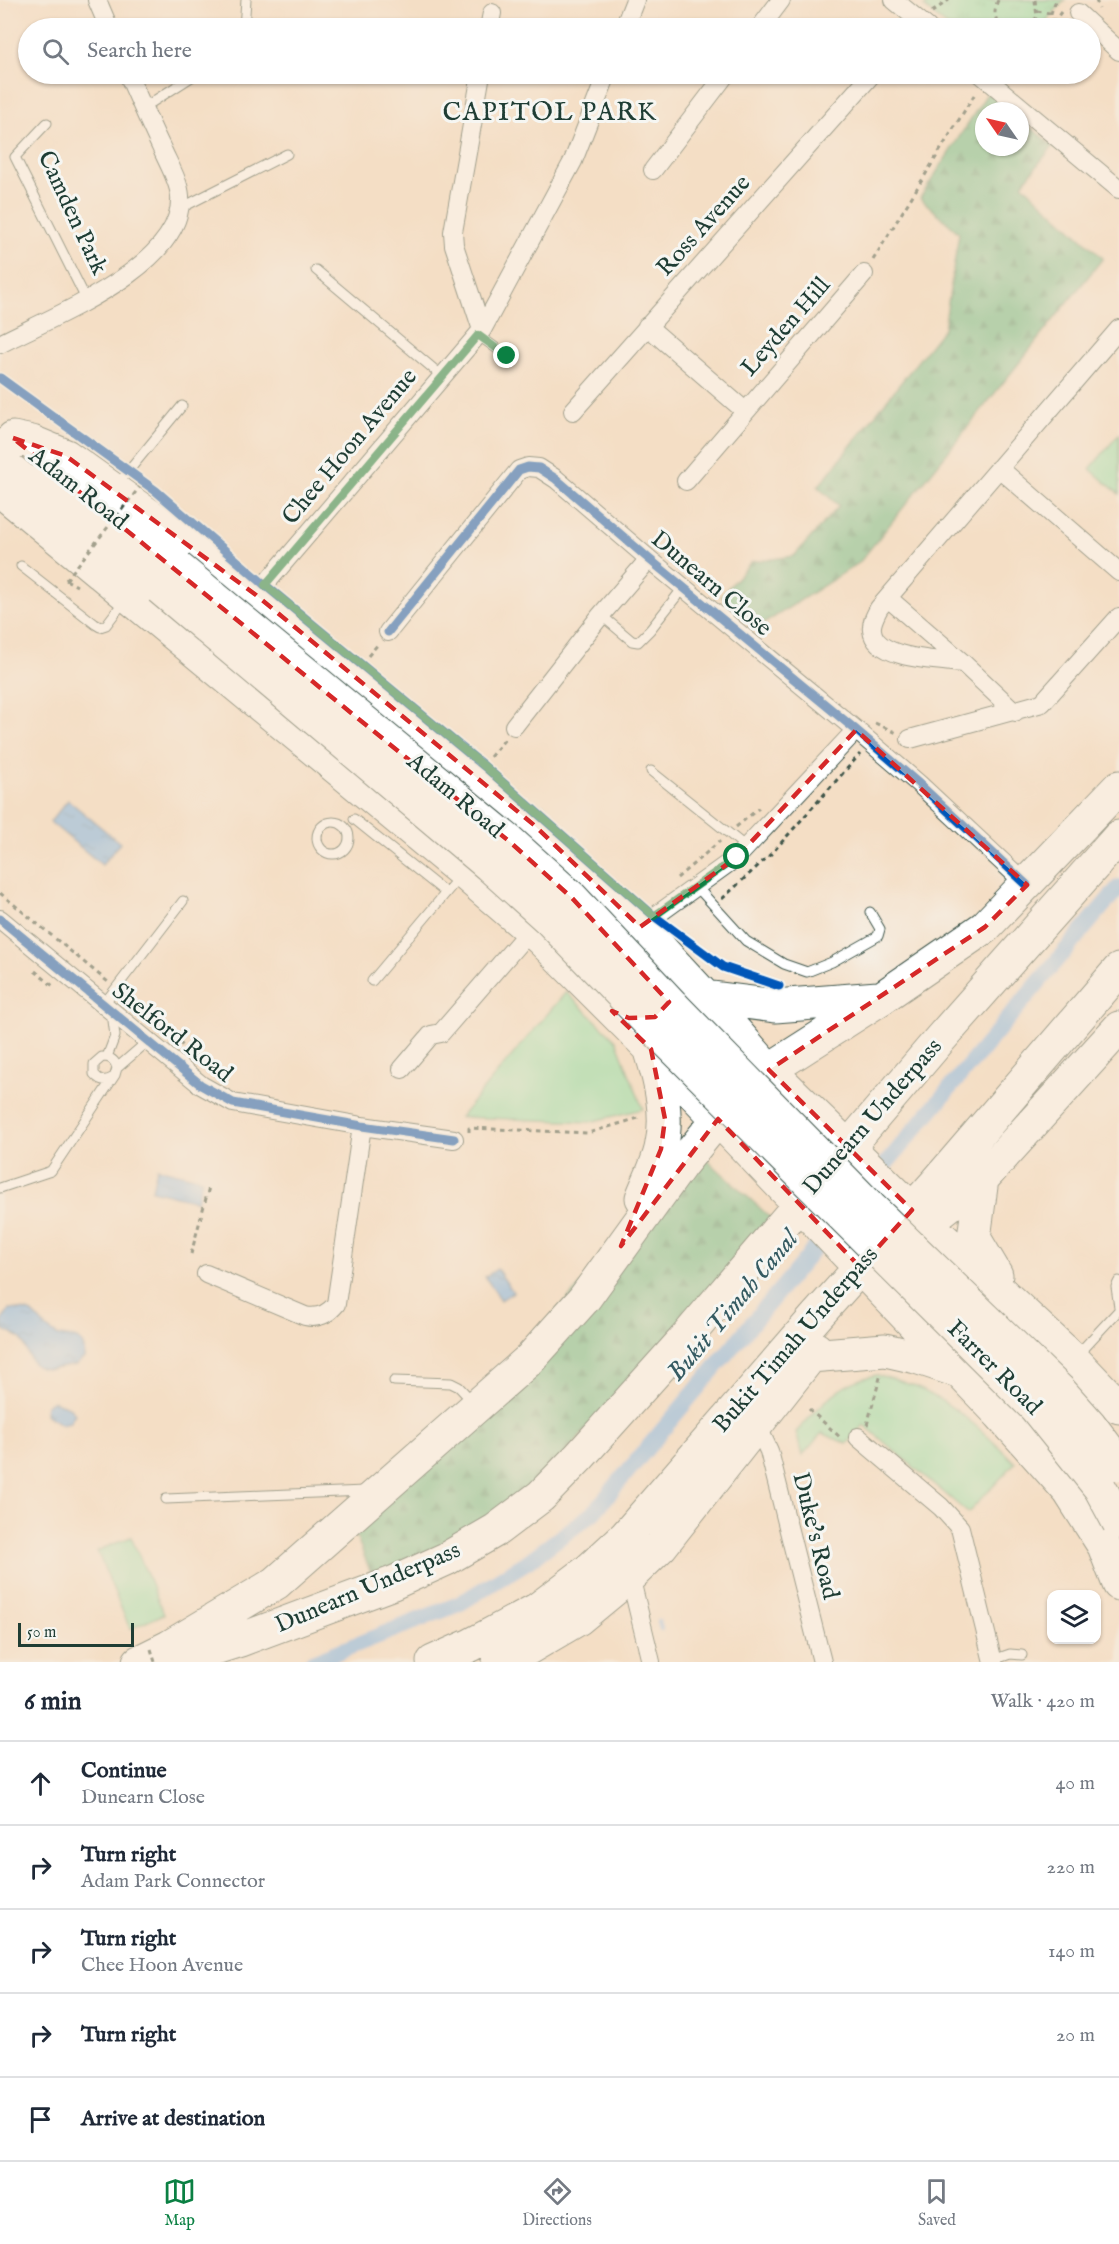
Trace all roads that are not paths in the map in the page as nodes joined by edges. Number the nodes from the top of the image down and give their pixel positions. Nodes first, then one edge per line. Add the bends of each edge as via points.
1 (97, 0) edge
2 (246, 0) edge
3 (635, 0) edge
4 (781, 0) edge
5 (894, 0) edge
6 (1070, 12) road end
7 (105, 18) edge
8 (245, 18) edge
9 (628, 18) edge
10 (768, 18) edge
11 (916, 18) edge
12 (1078, 18) edge
13 (1101, 37) edge
14 (1119, 51) edge
15 (132, 84) edge
16 (180, 84) edge
17 (479, 84) edge
18 (602, 84) edge
19 (718, 84) edge
20 (863, 84) edge
21 (994, 84) edge
22 (143, 108) junction
23 (47, 123) dead end
24 (287, 154) dead end
25 (653, 170) dead end
26 (1119, 189) edge
27 (179, 209) junction
28 (316, 270) dead end
29 (864, 274) road end
30 (86, 299) junction
31 (647, 326) junction
32 (1119, 329) edge
33 (480, 333) junction
34 (0, 344) edge
35 (507, 356) dead end
36 (442, 376) junction
37 (182, 406) dead end
38 (573, 411) dead end
39 (745, 411) junction
40 (4, 442) edge
41 (999, 468) junction
42 (121, 480) junction
43 (686, 481) dead end
44 (0, 490) edge
45 (649, 560) junction
46 (21, 566) dead end
47 (1119, 572) edge
48 (683, 588) junction
49 (128, 595) junction
50 (256, 595) junction
51 (888, 598) junction
52 (601, 615) junction
53 (1119, 618) edge
54 (388, 632) road end
55 (963, 663) junction
56 (1015, 712) junction
57 (514, 726) road end
58 (865, 726) junction
59 (910, 739) road end
60 (651, 771) dead end
61 (1119, 787) edge
62 (364, 807) junction
63 (346, 828) dead end
64 (1119, 837) edge
65 (746, 847) junction
66 (454, 882) junction
67 (1027, 885) junction
68 (696, 886) junction
69 (183, 901) dead end
70 (870, 912) dead end
71 (0, 919) edge
72 (639, 927) junction
73 (526, 934) junction
74 (668, 957) junction
75 (1119, 970) edge
76 (372, 981) dead end
77 (705, 997) junction
78 (883, 998) junction
79 (107, 1008) junction
80 (612, 1011) junction
81 (1119, 1028) edge
82 (147, 1042) junction
83 (651, 1048) junction
84 (107, 1057) junction
85 (117, 1068) junction
86 (402, 1069) dead end
87 (769, 1070) junction
88 (112, 1078) junction
89 (718, 1119) junction
90 (362, 1126) junction
91 (454, 1139) road end
92 (982, 1179) junction
93 (0, 1188) edge
94 (868, 1222) junction
95 (926, 1223) junction
96 (621, 1246) junction
97 (206, 1274) dead end
98 (874, 1281) junction
99 (1119, 1281) edge
100 (1010, 1300) junction
101 (1119, 1309) edge
102 (1066, 1353) junction
103 (810, 1356) junction
104 (959, 1371) junction
105 (394, 1381) dead end
106 (476, 1406) junction
107 (1119, 1407) edge
108 (1000, 1414) junction
109 (756, 1423) junction
110 (858, 1437) road end
111 (1119, 1464) edge
112 (388, 1485) junction
113 (166, 1500) dead end
114 (1119, 1523) edge
115 (630, 1576) junction
116 (1119, 1584) edge
117 (1022, 1655) dead end
118 (154, 1658) edge
119 (510, 1660) edge
120 (993, 1661) edge
121 (433, 1662) edge
122 (651, 1662) edge
123 (822, 1662) edge

1 - 7 street
2 - 8 lane
3 - 9 street
4 - 10 street
5 - 11 street
6 - 12 street
13 - 14 street
15 - 22 street
16 - 22 lane
17 - 33 street via 453,232
18 - 33 street, Chee Hoon Avenue via 573,161
19 - 25 street
20 - 31 street, Ross Avenue
21 - 26 street
22 - 27 street via 180,195
23 - 30 lane, Camden Park via 15,157
24 - 27 lane
27 - 30 street, Camden Park via 179,217 165,241 145,263
28 - 36 lane
29 - 39 street, Leyden Hill
30 - 34 street, Camden Park
31 - 38 street, Ross Avenue
31 - 39 street, Leyden Hill
32 - 41 street
33 - 35 lane
33 - 36 street, Chee Hoon Avenue
36 - 50 street, Chee Hoon Avenue
37 - 42 lane
39 - 43 street, Leyden Hill
40 - 42 highway via 32,442
40 - 94 highway, Adam Road, bridge via 169,578 550,920 658,1032
41 - 47 street
41 - 51 street
42 - 50 highway
44 - 49 highway
45 - 48 street, Dunearn Close
45 - 52 street, Dunearn Close
45 - 54 street, Dunearn Close via 556,479 539,468 528,467 519,470
46 - 49 lane via 100,627 106,625
48 - 52 lane via 638,642
48 - 58 street, Dunearn Close
49 - 62 highway
50 - 72 highway via 534,825
51 - 55 street
51 - 55 street via 872,626 874,637 883,646 907,656
52 - 57 street, Dunearn Close
53 - 56 street via 1042,704
55 - 56 street
56 - 59 street
58 - 65 street
58 - 67 street, Dunearn Close via 871,742
60 - 65 lane
61 - 67 highway
62 - 63 lane
62 - 66 highway
64 - 118 highway, Dunearn Underpass via 941,1038 685,1339 541,1496 496,1530 393,1583 240,1640
65 - 68 street
66 - 73 highway
66 - 76 lane
67 - 78 highway via 985,927
68 - 70 lane via 746,941 784,964 807,972 878,936 880,929
68 - 72 street
69 - 79 lane
71 - 79 street, Shelford Road
72 - 74 highway
73 - 80 highway
73 - 86 street via 441,1033 431,1035
74 - 77 highway
74 - 80 highway via 674,997 654,1017 629,1018
75 - 121 highway, Bukit Timah Underpass via 625,1537 538,1609
77 - 78 highway via 775,1006
77 - 87 highway
78 - 87 highway
79 - 82 street, Shelford Road
79 - 84 lane via 115,1036
80 - 83 highway
81 - 92 highway
82 - 85 lane
82 - 90 street, Shelford Road via 223,1099
83 - 89 highway
83 - 96 highway via 665,1119 661,1149
84 - 85 lane via 114,1060
84 - 88 lane via 97,1060 94,1074 102,1080
85 - 88 lane
87 - 89 highway
87 - 94 highway via 852,1152
88 - 93 lane via 51,1171
89 - 94 highway via 810,1217
89 - 96 highway
90 - 91 street, Shelford Road
90 - 97 street via 332,1310 319,1317 305,1317
92 - 95 highway
92 - 100 highway via 974,1238
94 - 95 highway
94 - 98 highway
94 - 111 highway, Farrer Road, bridge via 1058,1389
94 - 114 highway, Farrer Road, bridge via 1035,1407 1100,1488
95 - 98 highway
95 - 100 highway
96 - 106 highway via 584,1299 530,1359
98 - 103 highway
98 - 104 highway
99 - 101 lane
100 - 102 highway
101 - 102 lane
102 - 107 highway
102 - 108 highway via 1030,1347 1010,1359 995,1383
103 - 104 highway via 885,1350
103 - 109 highway
104 - 108 highway
105 - 106 lane via 451,1383
106 - 112 highway
108 - 116 highway via 1069,1491 1104,1546
109 - 115 highway via 661,1546
109 - 123 street, Duke's Road via 769,1451
110 - 120 street via 941,1507 960,1528
112 - 113 lane via 364,1491
112 - 118 highway via 276,1583
115 - 119 highway via 578,1619
115 - 122 street
117 - 120 lane via 1010,1654

